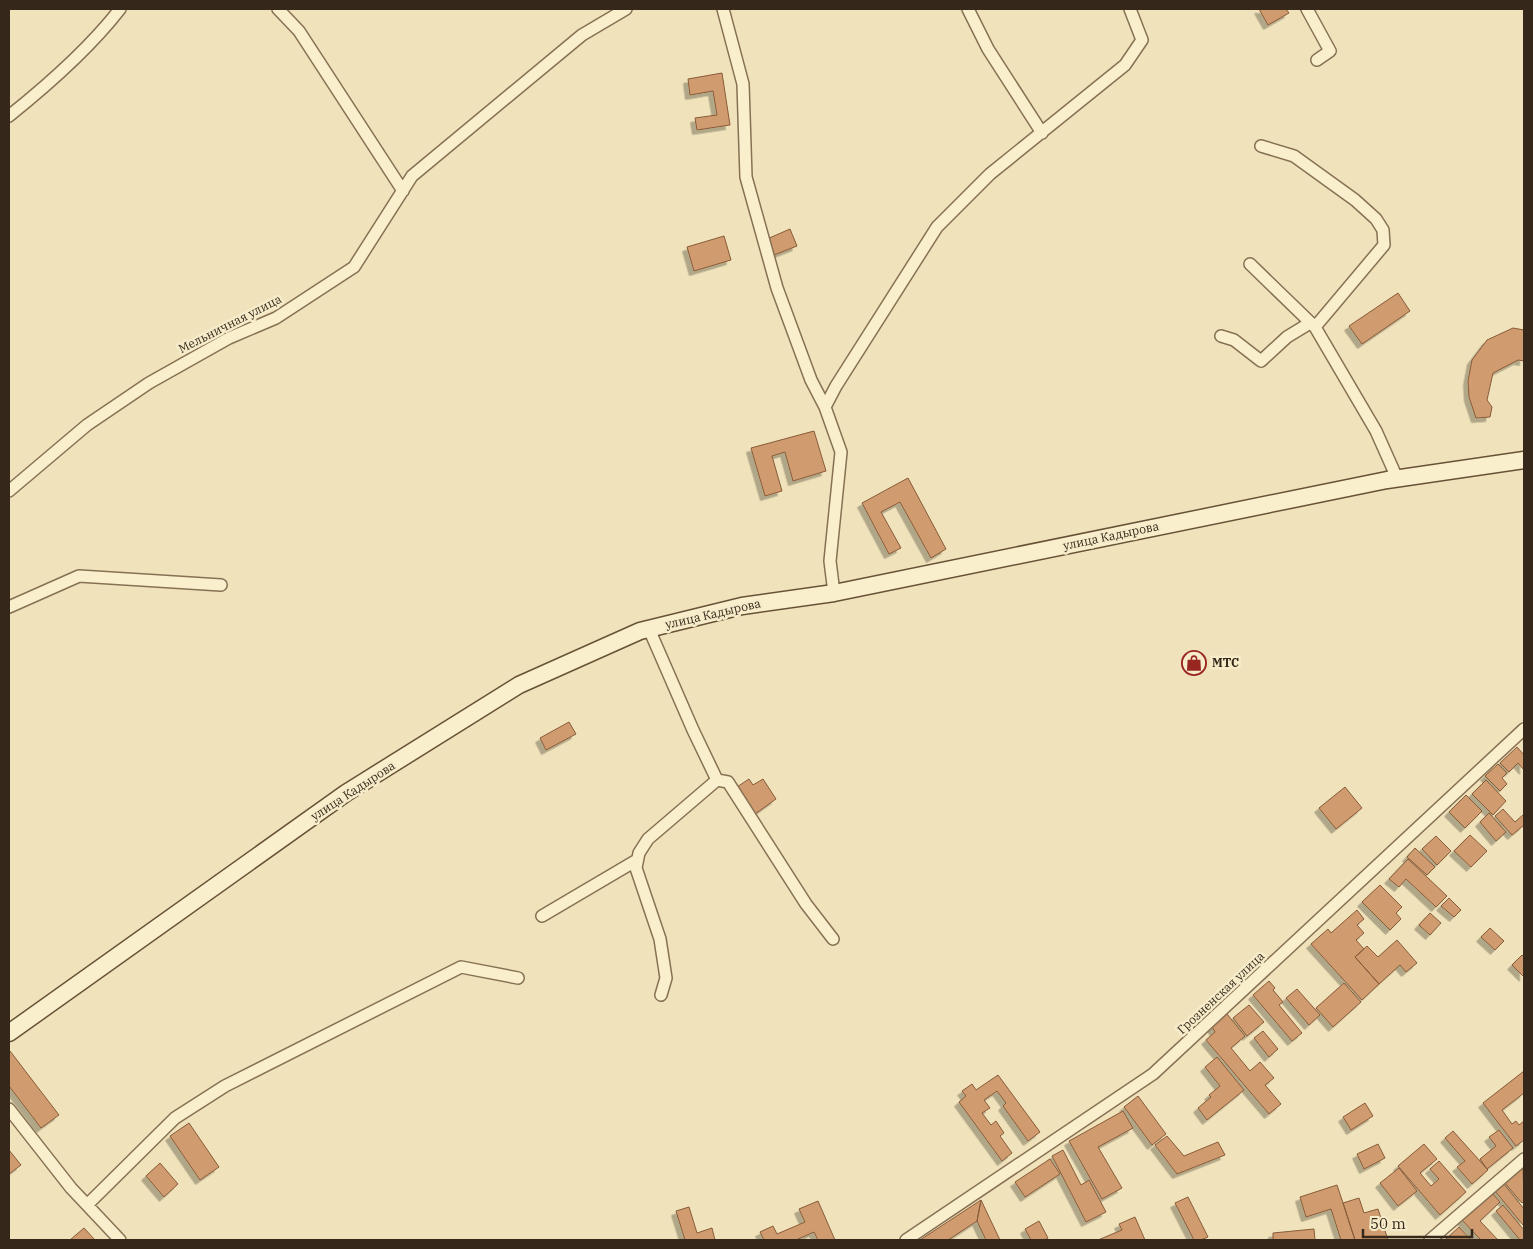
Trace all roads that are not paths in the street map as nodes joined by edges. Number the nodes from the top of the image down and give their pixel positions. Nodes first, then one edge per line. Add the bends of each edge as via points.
1 (120, 9) edge
2 (278, 9) edge
3 (626, 9) edge
4 (723, 9) edge
5 (968, 9) edge
6 (1130, 9) edge
7 (1307, 9) edge
8 (1317, 60) dead end
9 (9, 116) edge
10 (1042, 134) junction
11 (1261, 146) dead end
12 (403, 191) junction
13 (1250, 264) dead end
14 (1312, 325) junction
15 (1221, 336) dead end
16 (826, 407) junction
17 (1524, 460) edge
18 (1397, 478) junction
19 (9, 491) edge
20 (221, 585) dead end
21 (834, 593) junction
22 (9, 607) edge
23 (649, 629) junction
24 (1524, 729) edge
25 (717, 780) junction
26 (636, 860) junction
27 (542, 916) dead end
28 (833, 939) dead end
29 (518, 978) dead end
30 (661, 995) dead end
31 (9, 1033) edge
32 (9, 1109) edge
33 (1524, 1160) edge
34 (87, 1205) junction
35 (120, 1240) edge
36 (906, 1240) edge
37 (1430, 1240) edge

1 - 9 street via 65,69
2 - 12 street via 300,31
3 - 12 street, Мельничная улица via 582,35 412,176
4 - 16 street via 743,84 746,177 777,288 811,380
5 - 10 street via 988,49
6 - 10 street via 1142,40 1125,65
7 - 8 street via 1330,51
10 - 16 street via 990,174 937,227 836,386
11 - 14 street via 1294,156 1355,200 1376,218 1383,230 1384,245
12 - 19 street, Мельничная улица via 354,267 276,318 229,338 149,383 87,424
13 - 14 street
14 - 15 street via 1287,337 1261,361 1234,340
14 - 18 street via 1376,431
16 - 21 street via 841,452 830,561
17 - 18 street, улица Кадырова
18 - 21 street, улица Кадырова
20 - 22 street via 79,576
21 - 23 street, улица Кадырова via 742,606
23 - 25 street
23 - 31 street, улица Кадырова via 519,685 346,793
24 - 36 street, Грозненская улица via 1153,1074
25 - 26 street via 648,839
25 - 28 street via 728,782 806,904
26 - 27 street
26 - 30 street via 660,939 666,978
29 - 34 street via 461,967 225,1086 175,1118
32 - 34 street
33 - 37 street
34 - 35 street

